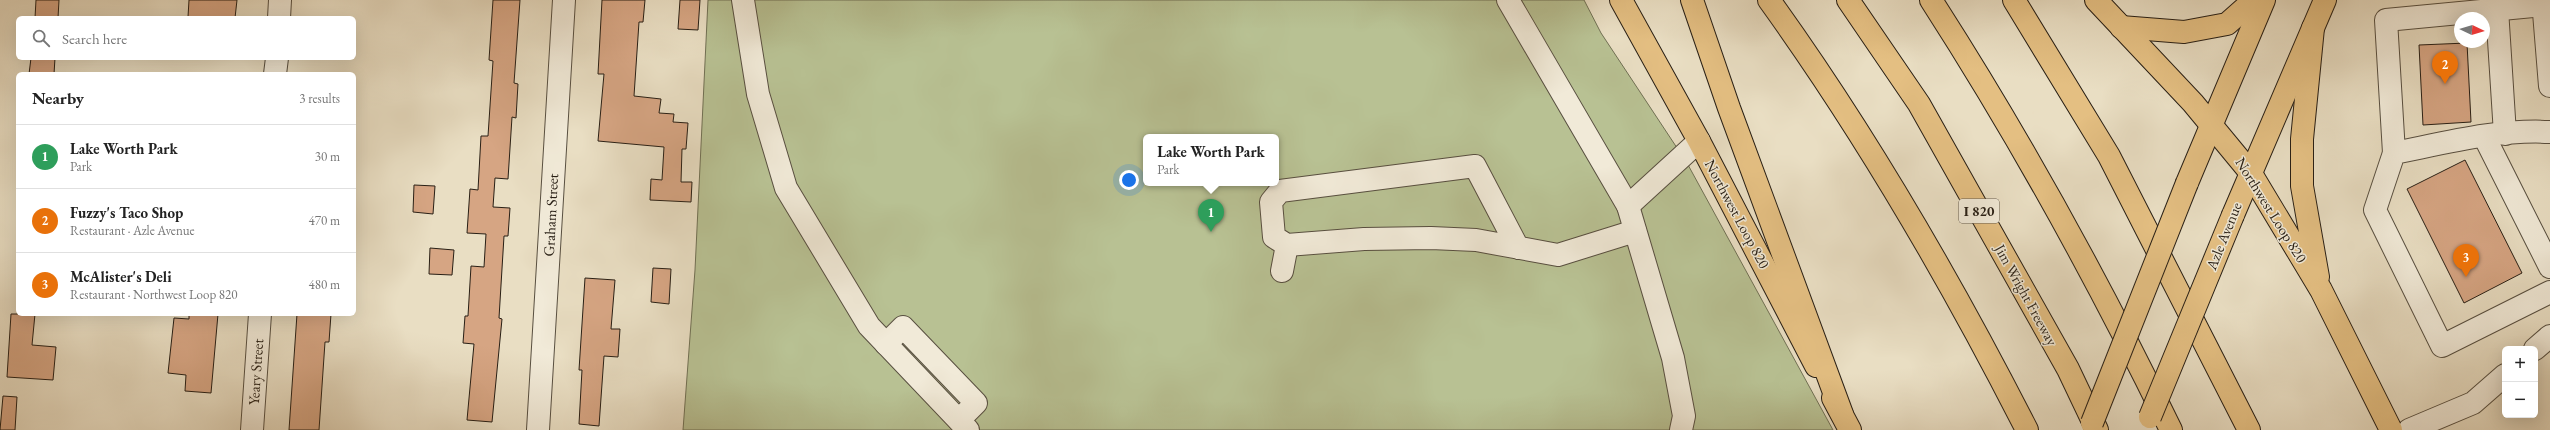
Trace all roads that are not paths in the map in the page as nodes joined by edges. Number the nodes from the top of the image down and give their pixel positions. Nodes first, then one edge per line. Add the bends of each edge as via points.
1 (280, 0) edge
2 (564, 0) edge
3 (743, 0) edge
4 (1508, 0) edge
5 (1621, 0) edge
6 (1692, 0) edge
7 (1769, 0) edge
8 (1848, 0) edge
9 (1931, 0) edge
10 (2014, 0) edge
11 (2096, 0) edge
12 (2254, 0) edge
13 (2264, 0) edge
14 (2325, 0) edge
15 (2544, 2) edge
16 (2497, 9) junction
17 (279, 16) edge
18 (2121, 27) junction
19 (2548, 27) edge
20 (2312, 28) junction
21 (276, 60) edge
22 (276, 72) edge
23 (2550, 80) edge
24 (2211, 123) junction
25 (2550, 132) edge
26 (2494, 135) junction
27 (1699, 141) junction
28 (2394, 153) junction
29 (2250, 172) junction
30 (1628, 206) junction
31 (1635, 231) junction
32 (1287, 246) junction
33 (1518, 248) junction
34 (2550, 267) edge
35 (1282, 271) dead end
36 (2321, 290) junction
37 (2550, 292) edge
38 (260, 316) edge
39 (2550, 336) edge
40 (2538, 346) edge
41 (2502, 378) edge
42 (1846, 422) edge
43 (963, 425) edge
44 (252, 430) edge
45 (538, 430) edge
46 (1681, 430) edge
47 (2027, 430) edge
48 (2089, 430) edge
49 (2097, 430) edge
50 (2145, 430) edge
51 (2171, 430) edge
52 (2249, 430) edge
53 (2391, 430) edge
54 (2409, 430) edge

1 - 17 street
2 - 45 street, Graham Street
3 - 43 street via 758,94 786,188 869,326
4 - 30 street
5 - 27 main road, Northwest Loop 820
6 - 42 main road via 1729,108
7 - 47 main road via 1865,140 1973,324
8 - 49 main road, Jim Wright Freeway / I 820 via 1919,104 2068,369
9 - 51 main road via 1964,50 2070,230
10 - 52 main road via 2109,156
11 - 18 main road, Northwest Loop 820
12 - 18 main road via 2227,24 2184,32
13 - 24 main road
14 - 20 main road, Azle Avenue
15 - 16 street
15 - 19 street
16 - 26 street
16 - 28 street via 2386,20
18 - 24 main road, Northwest Loop 820
19 - 23 street
20 - 29 main road, Azle Avenue
20 - 36 main road via 2302,139 2302,186
21 - 22 street
24 - 29 main road, Northwest Loop 820
24 - 48 main road, bridge
25 - 26 street via 2526,131
26 - 28 street
26 - 34 street
27 - 30 street
27 - 42 main road, Northwest Loop 820
28 - 37 street via 2375,210 2442,346
29 - 36 main road, Northwest Loop 820
29 - 50 main road, Azle Avenue, bridge
30 - 31 street
31 - 33 street via 1558,255
31 - 46 street via 1673,358 1684,416
32 - 33 street via 1364,239 1431,238 1476,240
32 - 33 street via 1274,237 1271,221 1271,202 1280,190 1475,166
32 - 35 street
36 - 53 main road, Northwest Loop 820
38 - 44 street, Yeary Street
39 - 40 street
41 - 54 street via 2473,403

